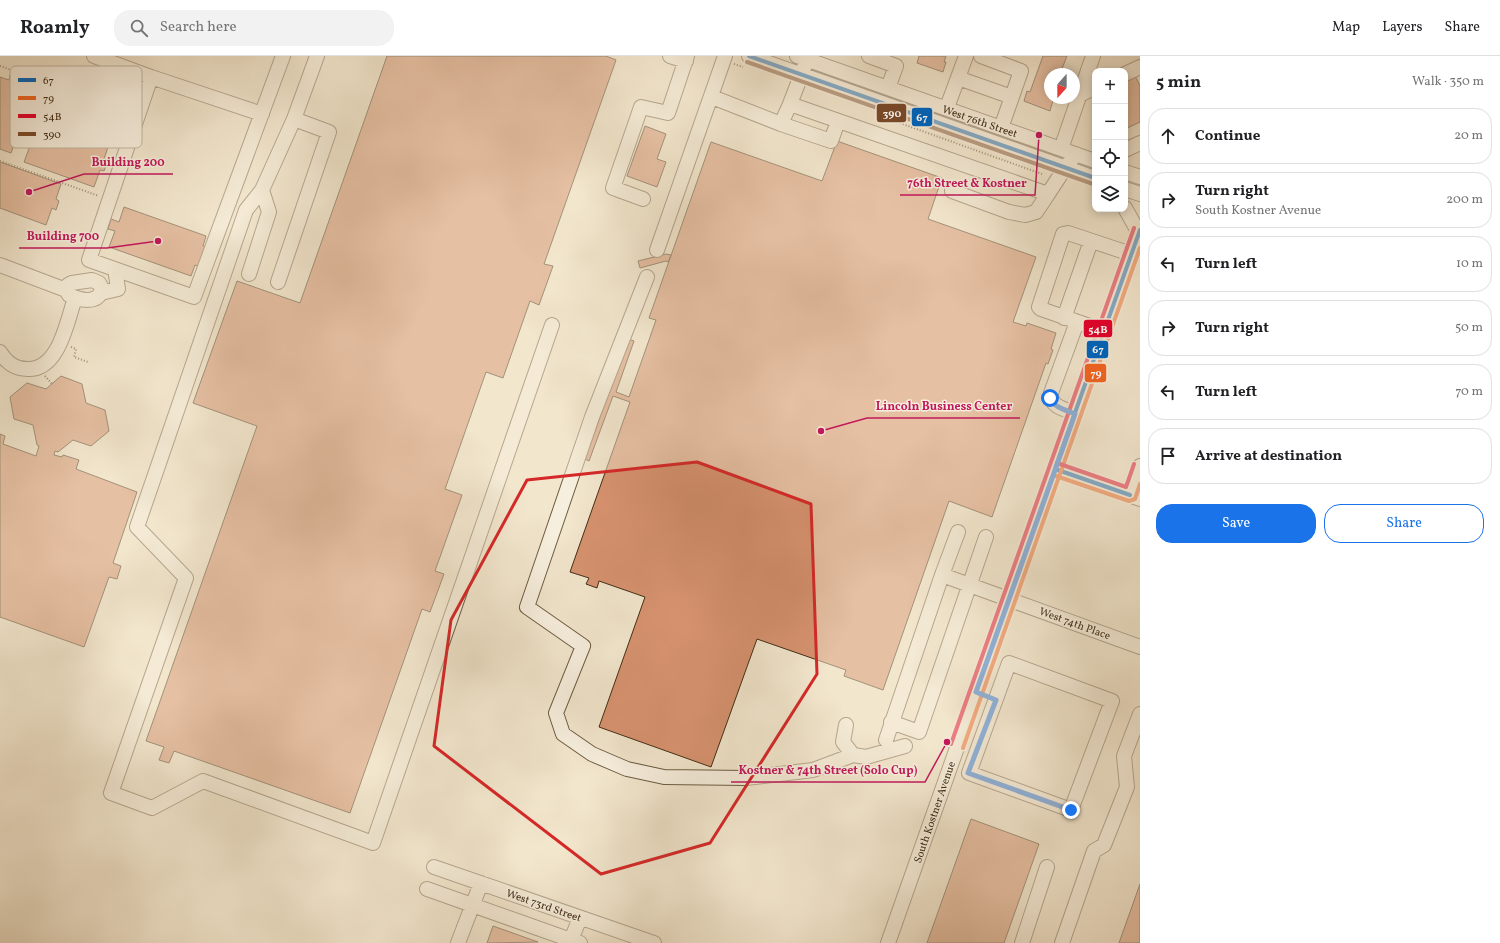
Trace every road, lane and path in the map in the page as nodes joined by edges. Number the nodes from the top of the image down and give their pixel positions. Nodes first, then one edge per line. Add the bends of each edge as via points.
1 (94, 56) edge
2 (283, 56) edge
3 (317, 56) edge
4 (670, 56) edge
5 (725, 56) edge
6 (749, 56) edge
7 (870, 56) edge
8 (966, 56) edge
9 (981, 56) edge
10 (1093, 56) edge
11 (802, 58) edge
12 (686, 59) edge
13 (898, 61) edge
14 (0, 66) edge
15 (121, 66) edge
16 (1140, 67) edge
17 (10, 70) edge
18 (1128, 73) edge
19 (142, 74) edge
20 (801, 75) junction
21 (151, 77) junction
22 (958, 78) junction
23 (888, 88) junction
24 (1092, 89) edge
25 (1080, 95) joint
26 (712, 97) junction
27 (1012, 97) junction
28 (950, 102) dead end
29 (142, 104) edge
30 (790, 104) junction
31 (1077, 104) edge
32 (262, 114) junction
33 (294, 119) junction
34 (838, 121) junction
35 (781, 124) junction
36 (1001, 128) junction
37 (1140, 143) edge
38 (127, 148) edge
39 (1061, 149) junction
40 (1128, 149) edge
41 (1076, 154) junction
42 (1092, 160) edge
43 (0, 161) edge
44 (1092, 167) edge
45 (1065, 168) junction
46 (1080, 173) junction
47 (1128, 173) edge
48 (1092, 177) edge
49 (1140, 177) edge
50 (1092, 180) edge
51 (262, 190) junction
52 (1128, 190) edge
53 (952, 191) dead end
54 (1048, 194) junction
55 (1140, 194) edge
56 (99, 196) dead end
57 (643, 199) dead end
58 (1128, 212) edge
59 (1140, 232) edge
60 (1091, 241) junction
61 (656, 250) dead end
62 (1131, 254) junction
63 (0, 265) edge
64 (249, 274) dead end
65 (647, 277) dead end
66 (117, 278) junction
67 (278, 282) dead end
68 (99, 287) junction
69 (71, 294) junction
70 (1071, 320) junction
71 (552, 324) dead end
72 (1104, 331) junction
73 (0, 352) edge
74 (42, 372) dead end
75 (52, 384) dead end
76 (1075, 414) junction
77 (1140, 466) edge
78 (1055, 469) junction
79 (1135, 497) edge
80 (958, 532) dead end
81 (986, 537) dead end
82 (942, 575) junction
83 (969, 585) junction
84 (1009, 600) junction
85 (1140, 647) edge
86 (982, 675) junction
87 (1003, 682) junction
88 (976, 692) junction
89 (996, 700) junction
90 (1140, 714) edge
91 (891, 722) junction
92 (846, 725) dead end
93 (886, 740) dead end
94 (904, 746) dead end
95 (853, 754) junction
96 (434, 867) dead end
97 (1046, 867) dead end
98 (481, 883) junction
99 (427, 889) dead end
100 (474, 905) junction
101 (580, 918) junction
102 (574, 942) edge
103 (458, 943) edge
104 (654, 943) edge
105 (888, 943) edge
106 (1022, 943) edge
107 (1062, 943) edge

1 - 15 street
2 - 32 street
3 - 33 street
4 - 12 street
5 - 26 street
6 - 20 street, West 76th Street
7 - 13 street
8 - 22 street
9 - 27 street via 1021,71
10 - 25 street
11 - 20 street
11 - 23 street, West 76th Street
12 - 57 street via 668,113 641,107 613,188
13 - 23 street
14 - 17 path
16 - 18 street
19 - 21 street
20 - 30 street
20 - 45 street, West 76th Street
21 - 29 street
21 - 32 street
22 - 27 street
22 - 28 street
23 - 36 street, West 76th Street
24 - 25 street
26 - 35 street
26 - 61 street
27 - 36 street
30 - 34 street
30 - 35 street
31 - 39 street
32 - 66 street via 194,297
33 - 51 street
33 - 67 street via 329,132
34 - 35 street via 831,141
34 - 54 street
36 - 39 street, West 76th Street
37 - 40 street
38 - 66 street via 89,260
39 - 41 street, West 76th Street
41 - 42 street, West 76th Street
41 - 45 street
43 - 56 path
44 - 46 street
45 - 46 street, West 76th Street
45 - 54 street
46 - 48 street, West 76th Street
46 - 50 street
47 - 49 street
51 - 64 street via 269,212
51 - 71 street via 246,210 137,527 186,578 111,793 152,808 203,781 373,842
52 - 55 street
53 - 54 street via 1009,212 1025,215 1036,212
58 - 59 street
59 - 62 street, South Kostner Avenue
60 - 62 street
60 - 70 street
60 - 70 street via 1068,233 1063,234 1039,307
62 - 72 street, South Kostner Avenue
63 - 69 street
65 - 95 street via 592,417 527,607 583,646 556,713 563,734 592,754 627,769 664,777 746,778 813,770
66 - 68 street
68 - 69 street via 96,298 92,300
68 - 69 street via 92,280 72,283 68,285
69 - 73 street via 62,338 49,361 33,370 23,369 11,365
70 - 72 street
70 - 76 street via 1050,398 1057,406
72 - 76 street, South Kostner Avenue
74 - 75 path
76 - 78 street, South Kostner Avenue
77 - 79 street
78 - 79 street
78 - 84 street, South Kostner Avenue
80 - 82 street
81 - 83 street
82 - 83 street, West 74th Place
82 - 91 street
83 - 84 street, West 74th Place
83 - 91 street via 919,732
84 - 85 street, West 74th Place
84 - 86 street, South Kostner Avenue
86 - 87 street
86 - 88 street, South Kostner Avenue
87 - 89 street
87 - 89 street via 1009,663 1112,701 1071,810 968,773
88 - 89 street
88 - 105 street, South Kostner Avenue
90 - 107 street via 1124,756 1127,787 1104,845 1094,852
91 - 93 street
92 - 95 street via 843,742
94 - 95 street via 866,757
96 - 98 street, West 73rd Street
97 - 106 street
98 - 100 street
98 - 101 street, West 73rd Street
99 - 100 street
100 - 102 street
100 - 103 street
101 - 102 street
101 - 104 street, West 73rd Street

